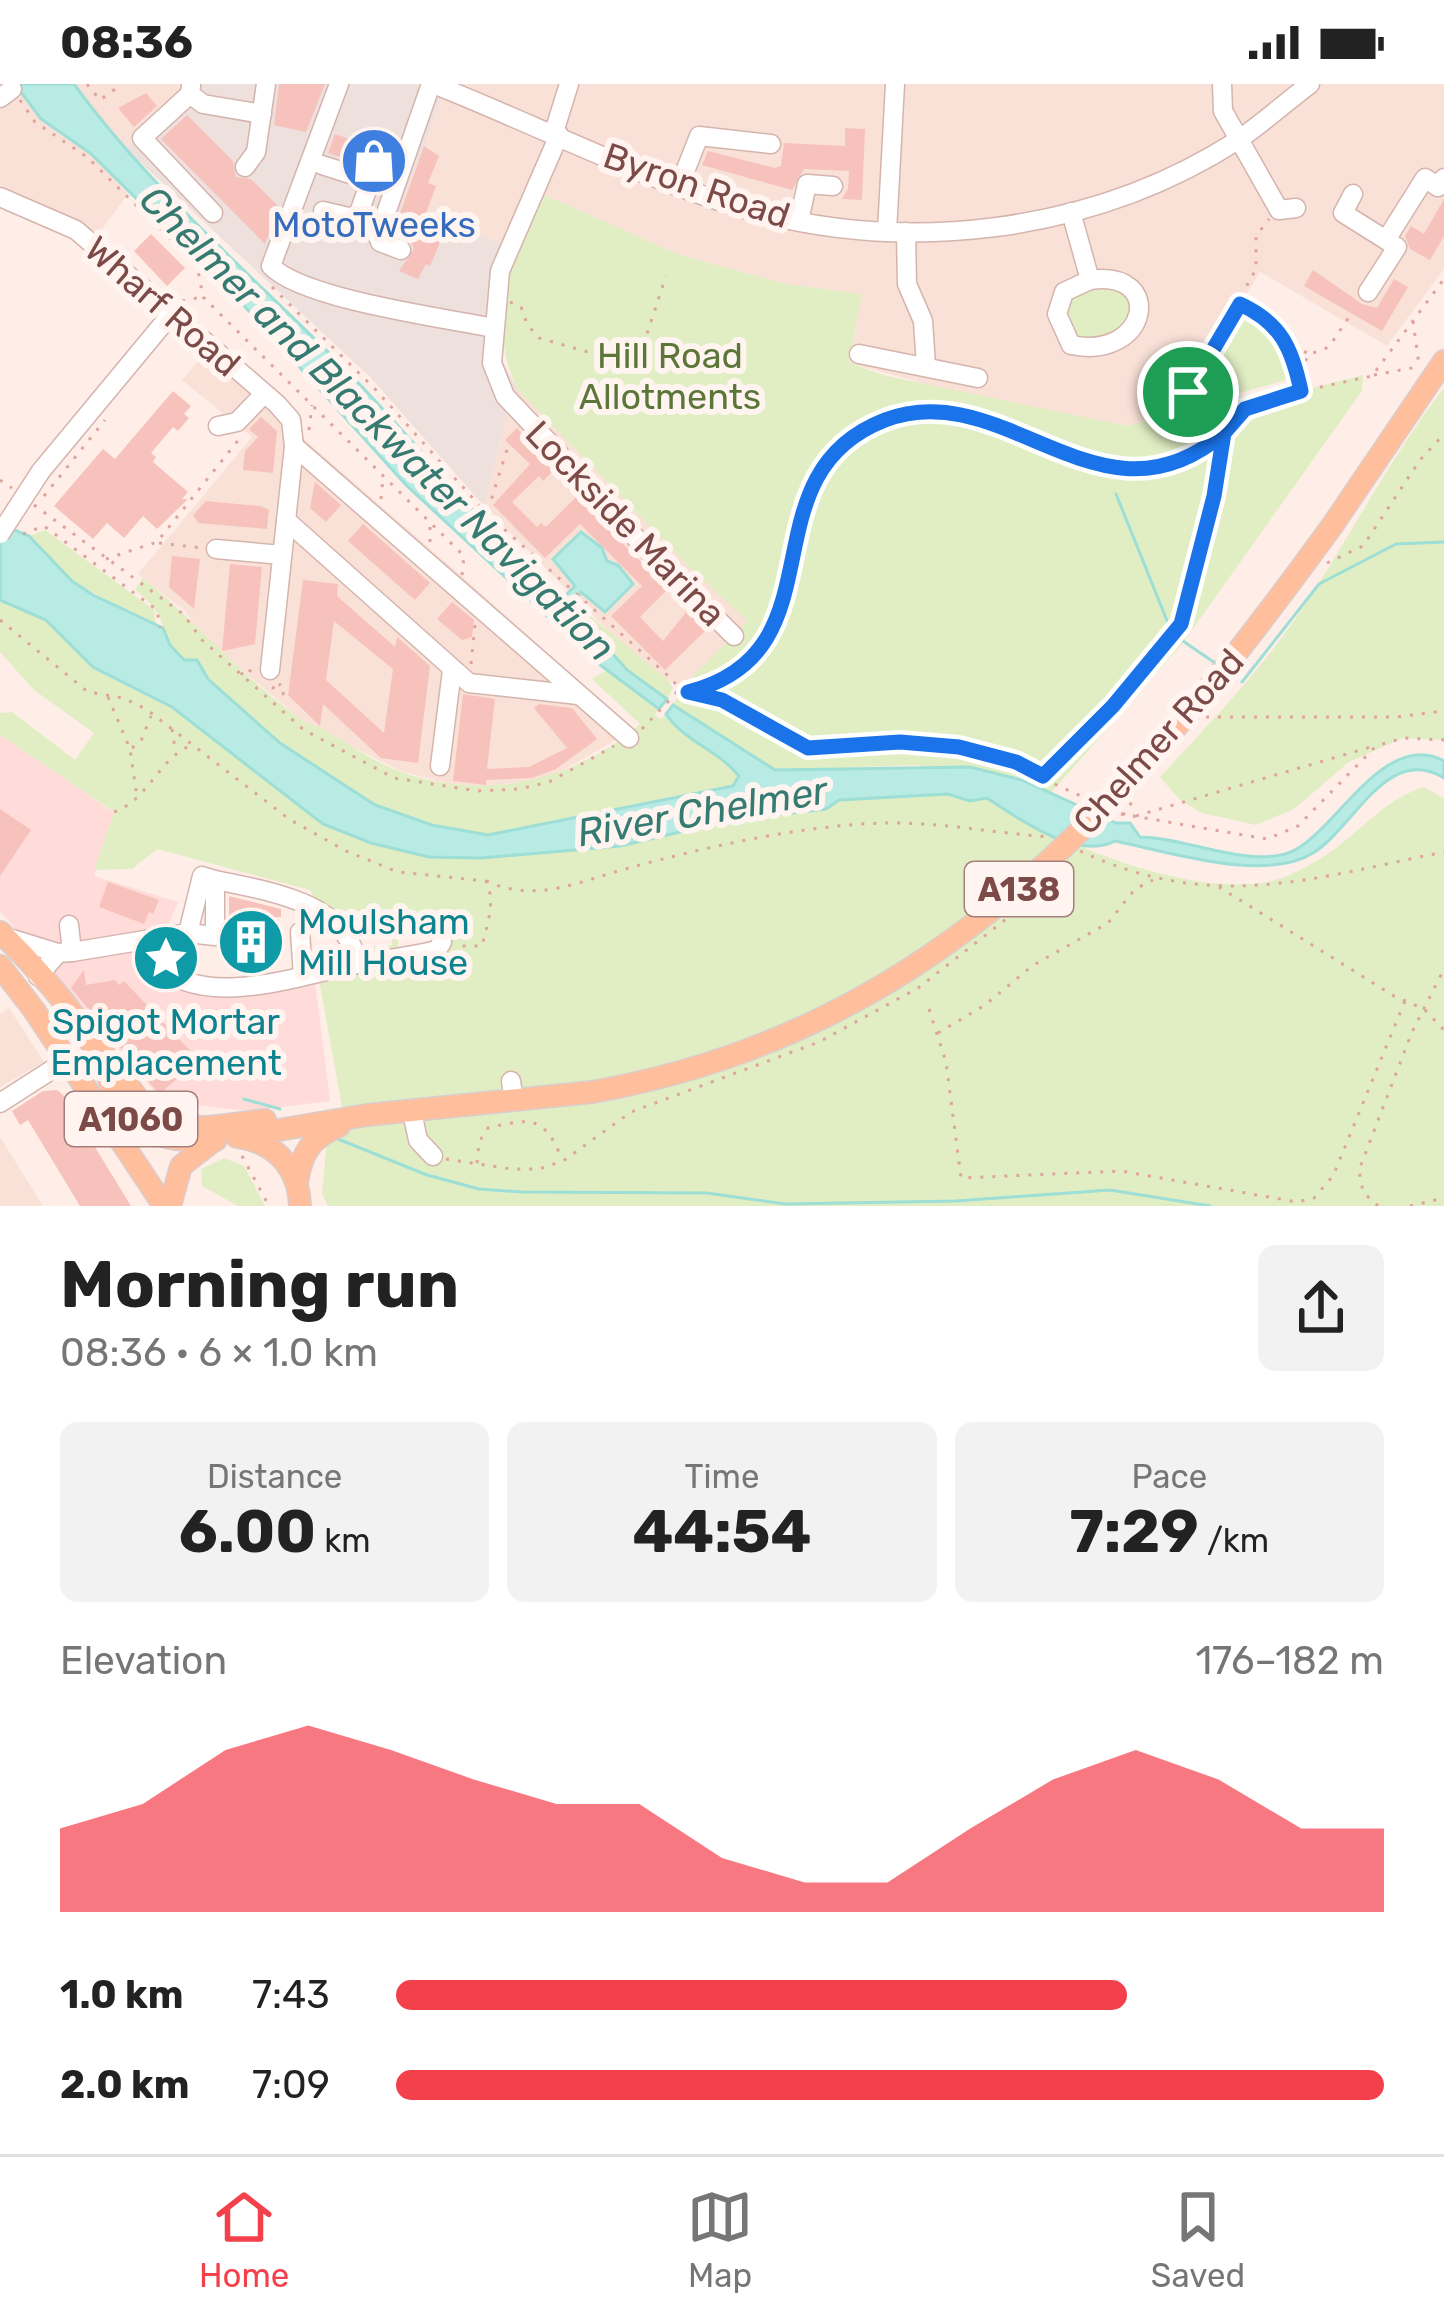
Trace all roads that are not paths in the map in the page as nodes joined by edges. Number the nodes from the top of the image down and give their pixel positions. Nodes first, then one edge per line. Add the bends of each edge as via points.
1 (266, 84) edge
2 (339, 84) edge
3 (432, 84) edge
4 (569, 84) edge
5 (895, 84) edge
6 (1222, 84) edge
7 (1310, 84) edge
8 (190, 89) edge
9 (262, 114) junction
10 (556, 134) junction
11 (1238, 140) junction
12 (770, 144) dead end
13 (322, 165) dead end
14 (245, 167) dead end
15 (1444, 178) edge
16 (370, 181) junction
17 (680, 184) junction
18 (833, 186) dead end
19 (392, 193) junction
20 (1353, 194) dead end
21 (0, 196) edge
22 (1288, 209) road end
23 (323, 211) dead end
24 (1071, 212) junction
25 (214, 213) dead end
26 (799, 221) junction
27 (896, 232) junction
28 (1386, 240) junction
29 (401, 250) dead end
30 (1090, 280) junction
31 (1368, 292) dead end
32 (172, 313) junction
33 (494, 328) junction
34 (860, 354) dead end
35 (1444, 361) edge
36 (926, 366) junction
37 (978, 377) dead end
38 (264, 394) junction
39 (228, 424) road end
40 (294, 446) junction
41 (286, 520) junction
42 (0, 533) edge
43 (216, 549) road end
44 (282, 555) junction
45 (734, 636) dead end
46 (270, 670) dead end
47 (452, 670) junction
48 (580, 695) junction
49 (629, 738) road end
50 (440, 766) dead end
51 (69, 925) dead end
52 (301, 932) dead end
53 (442, 932) road end
54 (3, 934) edge
55 (146, 940) junction
56 (65, 952) junction
57 (357, 964) junction
58 (0, 966) edge
59 (136, 966) dead end
60 (38, 976) junction
61 (303, 976) junction
62 (89, 1039) junction
63 (67, 1060) junction
64 (0, 1103) edge
65 (412, 1112) junction
66 (368, 1115) junction
67 (231, 1142) junction
68 (433, 1156) dead end
69 (301, 1196) edge
70 (167, 1206) edge

1 - 9 street
2 - 33 street via 271,266 284,279 358,302
3 - 10 street, Byron Road
3 - 19 street
4 - 10 street
5 - 27 street
6 - 11 street via 1223,111
7 - 11 street, Byron Road
8 - 9 street via 202,104
8 - 25 street via 142,138
9 - 14 street
10 - 17 street, Byron Road
10 - 33 street via 506,255
11 - 22 street
11 - 24 street, Byron Road
12 - 17 street via 699,136
13 - 16 street
15 - 28 street via 1438,187 1425,178
16 - 19 street
16 - 23 street via 357,219
17 - 26 street, Byron Road
18 - 26 street via 807,184
19 - 29 street via 378,239
20 - 28 street via 1343,213
21 - 32 street, Wharf Road via 76,230
24 - 27 street, Byron Road via 1007,226
24 - 30 street
26 - 27 street, Byron Road
27 - 36 street via 923,321
28 - 31 street via 1397,247
30 - 30 street via 1132,287 1139,315 1123,340 1086,348 1064,337 1064,292
32 - 38 street, Wharf Road
32 - 42 street, bridge
33 - 45 street, Lockside Marina via 496,383 570,472
34 - 36 street
35 - 65 main road, Chelmer Road / A138, bridge via 1262,623 1119,790 988,916 878,992 706,1067 592,1092 513,1091
36 - 37 street
38 - 39 street
38 - 40 street, Wharf Road via 291,420
40 - 41 street
40 - 48 street, Wharf Road
41 - 44 street
41 - 47 street
43 - 44 street
44 - 46 street
47 - 48 street via 469,683
47 - 50 street
48 - 49 street, Wharf Road
51 - 56 street
52 - 61 street
53 - 57 street via 436,950
54 - 56 street
54 - 60 main road, A1060
55 - 56 street
55 - 57 street via 188,933 202,876 325,914 346,930
55 - 59 street
55 - 61 street via 152,961 182,980 219,986
56 - 60 street
57 - 61 street
58 - 63 main road, A1060
60 - 62 main road, A1060
62 - 66 main road, A138 via 163,1122
62 - 67 main road, A1060 via 107,1082 150,1134
63 - 64 street
63 - 70 main road, A1060
65 - 66 main road, Chelmer Road / A138
65 - 68 street via 418,1140
66 - 67 main road, Chelmer Road / A138
66 - 69 main road, Chelmer Road / A138 via 318,1135 307,1148
67 - 69 main road via 253,1140 280,1156
67 - 70 main road via 181,1166

